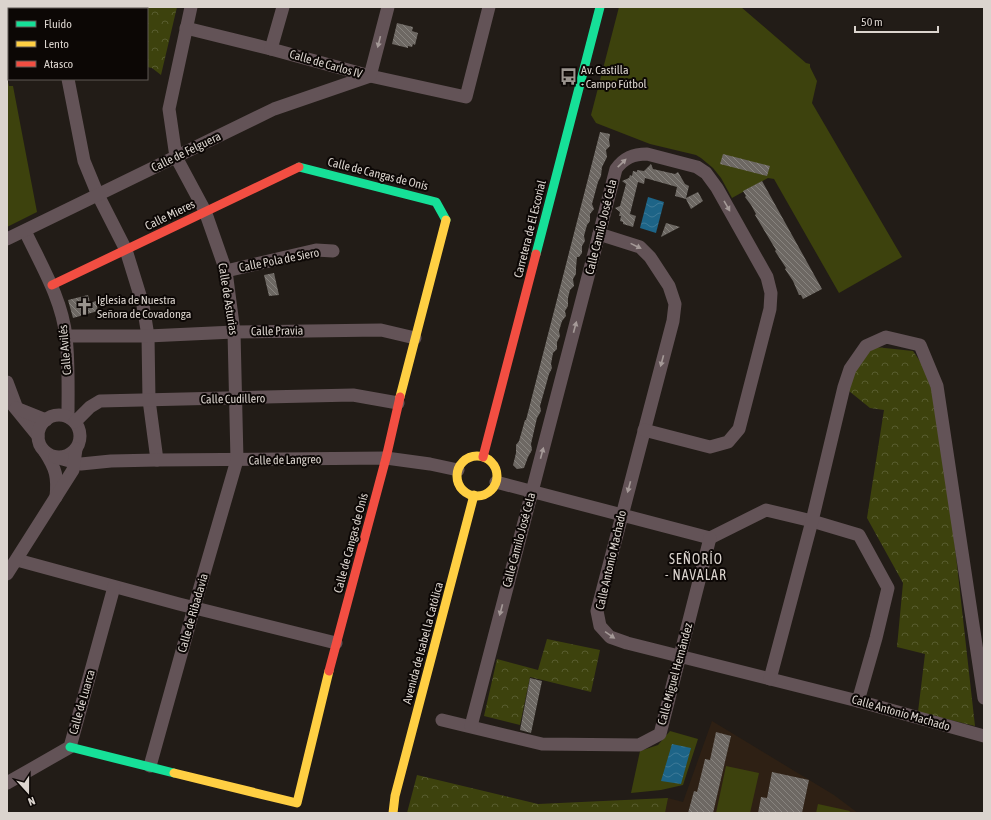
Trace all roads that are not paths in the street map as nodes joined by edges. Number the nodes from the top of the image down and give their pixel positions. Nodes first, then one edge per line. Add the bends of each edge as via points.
1 (191, 7) edge
2 (283, 7) edge
3 (388, 7) edge
4 (489, 7) edge
5 (600, 7) edge
6 (186, 28) junction
7 (271, 48) junction
8 (370, 76) junction
9 (68, 80) edge
10 (176, 157) junction
11 (298, 166) joint
12 (98, 195) junction
13 (205, 211) junction
14 (25, 231) junction
15 (599, 234) junction
16 (7, 239) edge
17 (126, 250) junction
18 (333, 250) dead end
19 (226, 271) junction
20 (52, 285) junction
21 (234, 332) junction
22 (66, 336) junction
23 (148, 336) junction
24 (415, 338) junction
25 (7, 382) edge
26 (7, 398) edge
27 (236, 399) junction
28 (149, 400) junction
29 (398, 403) junction
30 (16, 408) junction
31 (46, 420) junction
32 (72, 420) junction
33 (644, 430) junction
34 (38, 436) junction
35 (76, 451) junction
36 (50, 455) junction
37 (484, 457) junction
38 (386, 458) junction
39 (157, 460) junction
40 (237, 460) junction
41 (111, 461) junction
42 (93, 463) junction
43 (458, 470) junction
44 (67, 480) junction
45 (496, 482) junction
46 (532, 491) junction
47 (474, 495) junction
48 (56, 496) junction
49 (621, 515) junction
50 (812, 521) junction
51 (710, 538) junction
52 (17, 560) junction
53 (7, 574) edge
54 (114, 587) junction
55 (194, 608) junction
56 (336, 643) junction
57 (680, 657) junction
58 (770, 679) junction
59 (984, 698) edge
60 (858, 701) junction
61 (442, 720) dead end
62 (471, 726) junction
63 (984, 736) edge
64 (70, 746) junction
65 (150, 766) junction
66 (7, 783) edge
67 (395, 796) junction
68 (388, 813) edge
69 (393, 813) edge

1 - 6 street, Calle de Asturias
2 - 7 street
3 -> 8 street
4 - 8 street, Calle de Carlos IV via 466,96
5 - 37 street, Carretera de El Escorial
6 - 7 street, Calle de Carlos IV
6 - 10 street, Calle de Asturias via 169,109
7 - 8 street, Calle de Carlos IV
8 - 10 street, Calle de Felguera via 274,109
9 - 12 street via 84,161
10 - 12 street, Calle de Felguera
10 - 13 street, Calle de Asturias
11 - 13 street, Calle Mieres
11 - 24 street, Calle de Cangas de Onís via 436,202 446,220
12 - 14 street, Calle de Felguera
12 - 17 street
13 - 17 street, Calle Mieres
13 - 19 street, Calle de Asturias
14 - 16 street, Calle de Felguera
14 - 20 street, Calle Avilés
15 -> 33 street, Calle Antonio Machado via 640,247 650,257 669,286 675,304 673,321
15 -> 33 street, Calle Camilo José Cela via 616,169 626,159 634,154 647,154 697,167 706,173 717,188 767,277 771,293 764,335 739,429 728,442 710,447
46 -> 15 street, Calle Camilo José Cela
17 - 20 street, Calle Mieres
17 - 23 street
18 - 19 street, Calle Pola de Siero via 316,250
19 - 21 street, Calle de Asturias
20 - 22 street, Calle Avilés
21 - 23 street, Calle Pravia
21 - 24 street, Calle Pravia via 381,330
21 - 27 street, Calle de Asturias
22 - 23 street, Calle Pravia
22 - 32 street, Calle Avilés
23 - 28 street
24 - 29 street, Calle de Cangas de Onís
25 - 30 street
26 - 30 street
27 - 28 street, Calle Cudillero
27 - 29 street, Calle Cudillero via 353,395
27 - 40 street, Calle de Asturias
28 - 32 street, Calle Cudillero via 100,401
28 - 39 street
29 - 38 street, Calle de Cangas de Onís
30 - 31 street
30 - 34 street
31 - 32 street via 57,415
31 - 34 street via 39,429
32 - 35 street via 79,428 80,435
33 -> 49 street, Calle Antonio Machado
34 - 36 street via 38,442
35 - 36 street
35 - 41 street via 84,450 98,458
35 - 42 street via 81,464
35 - 44 street via 73,470
36 - 48 street via 57,476
37 - 43 street via 468,458
37 - 45 street via 496,470
38 - 40 street, Calle de Langreo
38 - 43 street, Calle de Langreo
38 - 56 street, Calle de Cangas de Onís
39 - 40 street, Calle de Langreo
39 - 41 street, Calle de Langreo
40 - 55 street, Calle de Ribadavia
41 - 42 street
42 - 44 street via 80,468
43 - 47 street via 458,483 467,493
44 - 48 street
45 - 46 street
45 - 47 street via 487,493
46 - 49 street
46 -> 62 street, Calle Camilo José Cela
47 - 67 street, Avenida de Isabel la Católica
48 - 52 street
49 - 51 street
49 -> 57 street, Calle Antonio Machado via 597,611 600,626 610,637
50 - 51 street via 766,510
50 - 58 street
50 - 59 street via 850,369 866,346 886,337 920,345 938,386
50 - 60 street via 859,536 888,588
51 - 57 street, Calle Miguel Hernández
52 - 53 street
52 - 54 street
54 - 55 street
54 - 64 street, Calle de Luarca
55 - 56 street
55 - 65 street, Calle de Ribadavia
56 - 65 street, Calle de Cangas de Onís via 296,803
57 - 58 street, Calle Antonio Machado
57 - 62 street, Calle Miguel Hernández via 660,734 640,745 542,744
58 - 60 street, Calle Antonio Machado
60 - 63 street, Calle Antonio Machado
61 - 62 street, Calle Miguel Hernández
64 - 65 street, Calle de Cangas de Onís
64 - 66 street, Calle de Luarca
67 - 68 street, Avenida de Isabel la Católica
67 - 69 street, Avenida de Isabel la Católica

